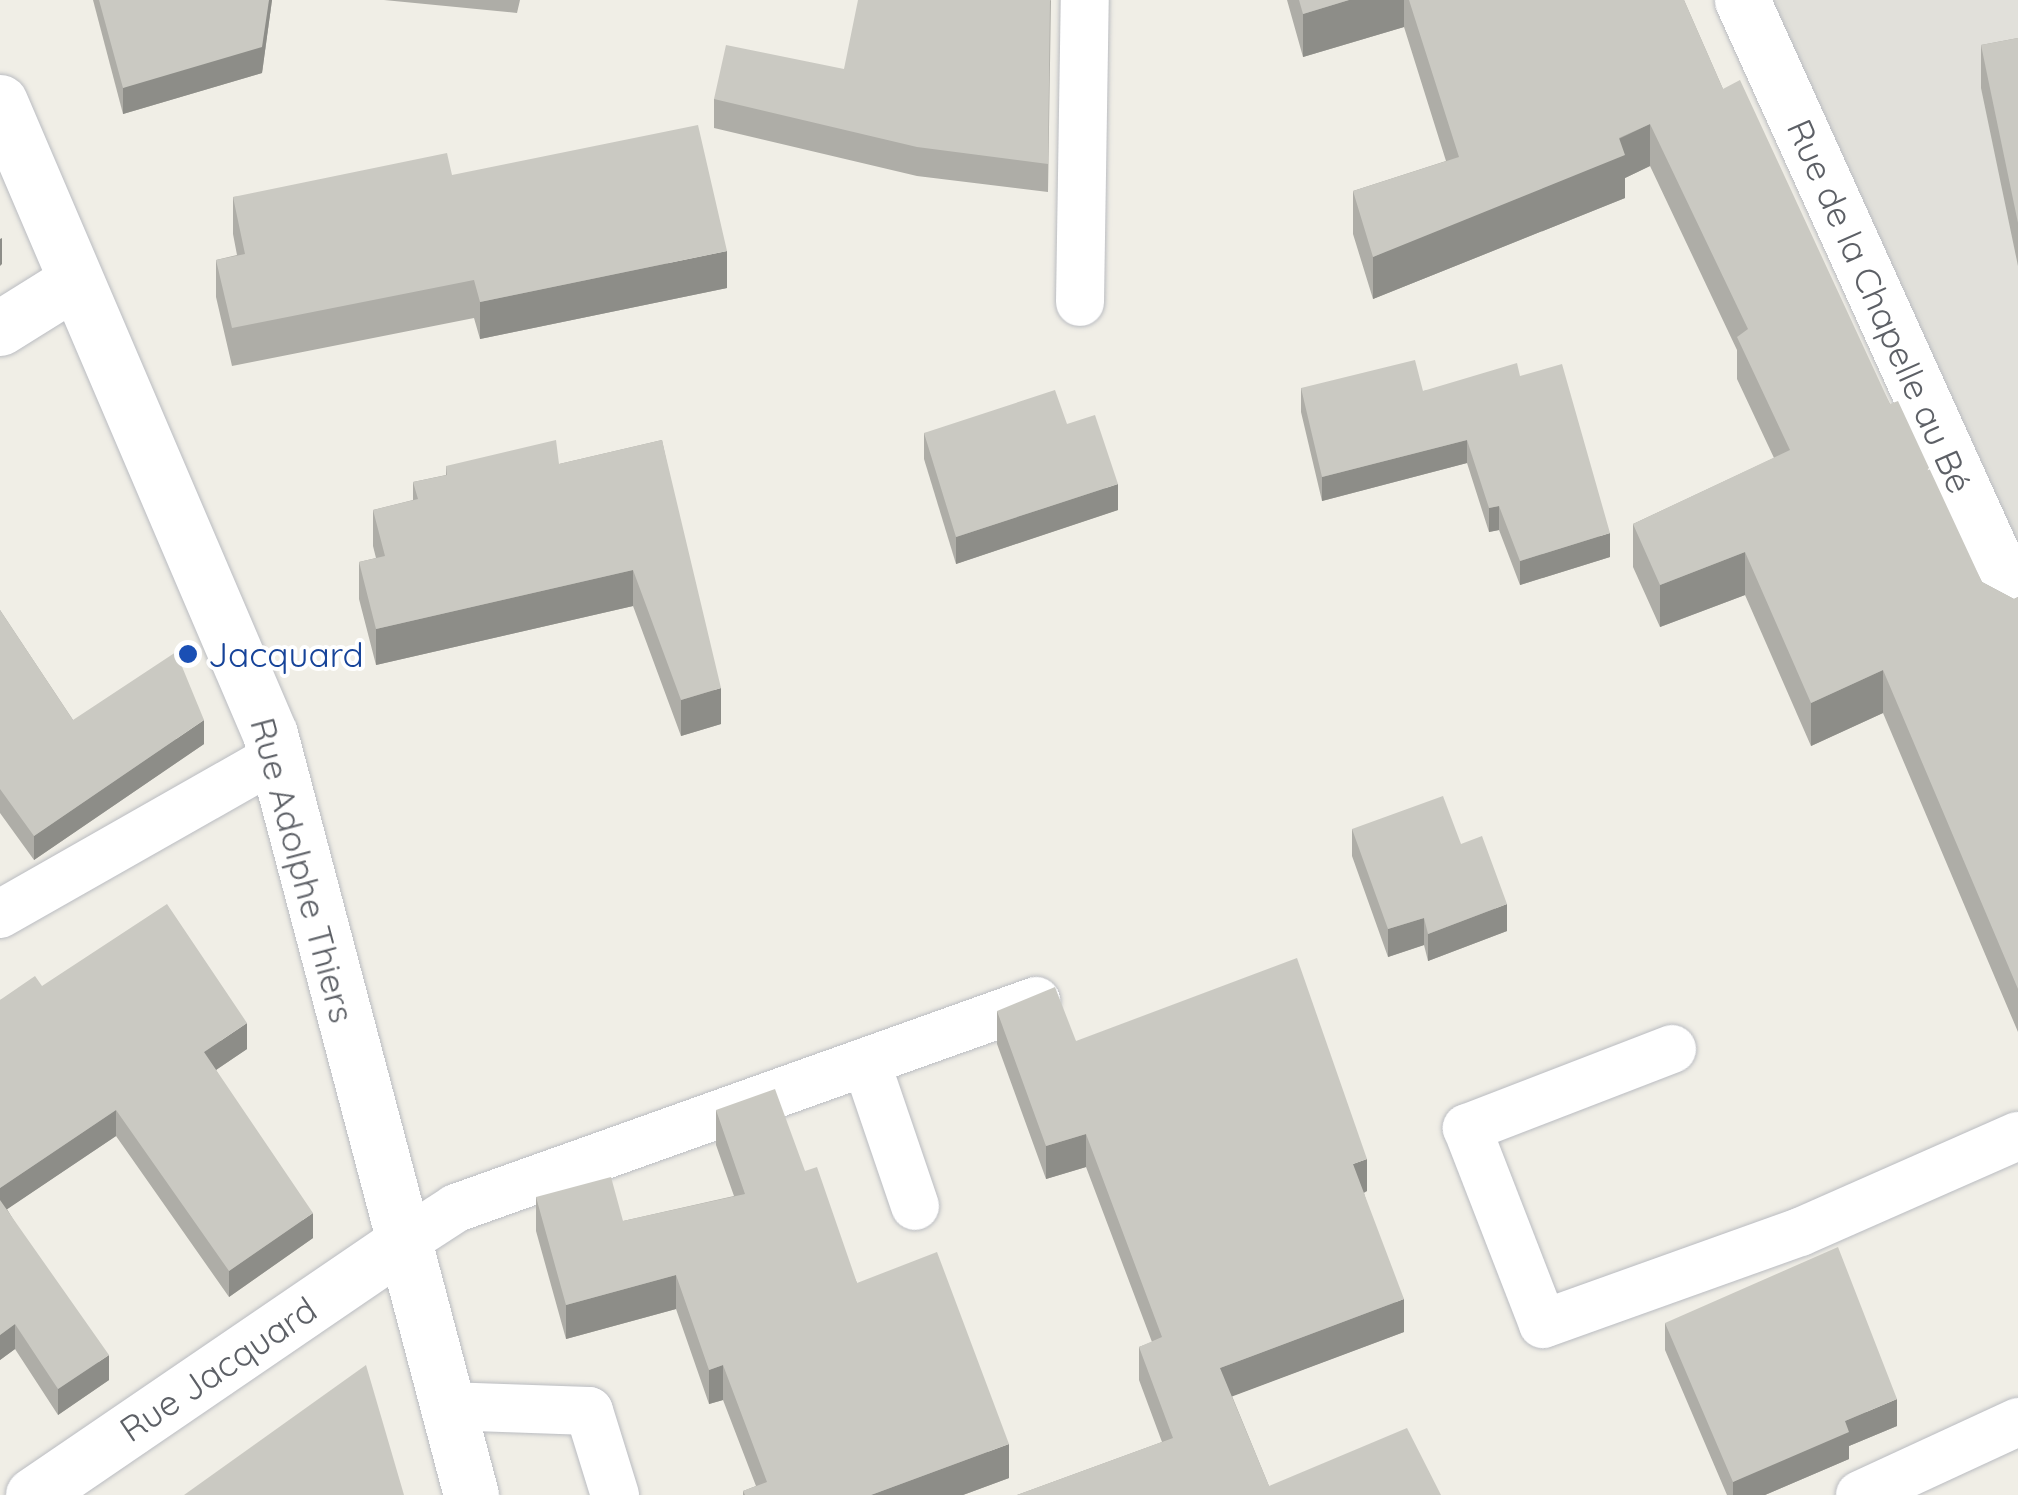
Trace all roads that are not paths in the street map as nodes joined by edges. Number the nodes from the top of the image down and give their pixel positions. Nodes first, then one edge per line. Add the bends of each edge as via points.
1 (1085, 0) edge
2 (1742, 0) edge
3 (0, 102) edge
4 (72, 283) junction
5 (1080, 302) dead end
6 (0, 328) edge
7 (2018, 611) edge
8 (276, 757) junction
9 (0, 914) edge
10 (1036, 1001) edge
11 (1672, 1049) dead end
12 (866, 1062) junction
13 (2018, 1136) edge
14 (914, 1206) dead end
15 (402, 1243) junction
16 (446, 1406) junction
17 (2018, 1422) edge
18 (33, 1495) edge
19 (470, 1495) edge
20 (615, 1495) edge
21 (1860, 1495) edge

1 - 5 lane
2 - 7 street, Rue de la Chapelle au Bé
3 - 4 street, Rue Adolphe Thiers
4 - 6 street
4 - 8 street, Rue Adolphe Thiers
8 - 9 lane
8 - 15 street, Rue Adolphe Thiers
10 - 12 lane
11 - 13 lane via 1467,1128 1543,1324 1800,1232
12 - 14 lane
12 - 15 lane via 456,1208
15 - 16 street, Rue Adolphe Thiers
15 - 18 street, Rue Jacquard
16 - 19 street, Rue Adolphe Thiers
16 - 20 lane via 588,1411
17 - 21 lane

